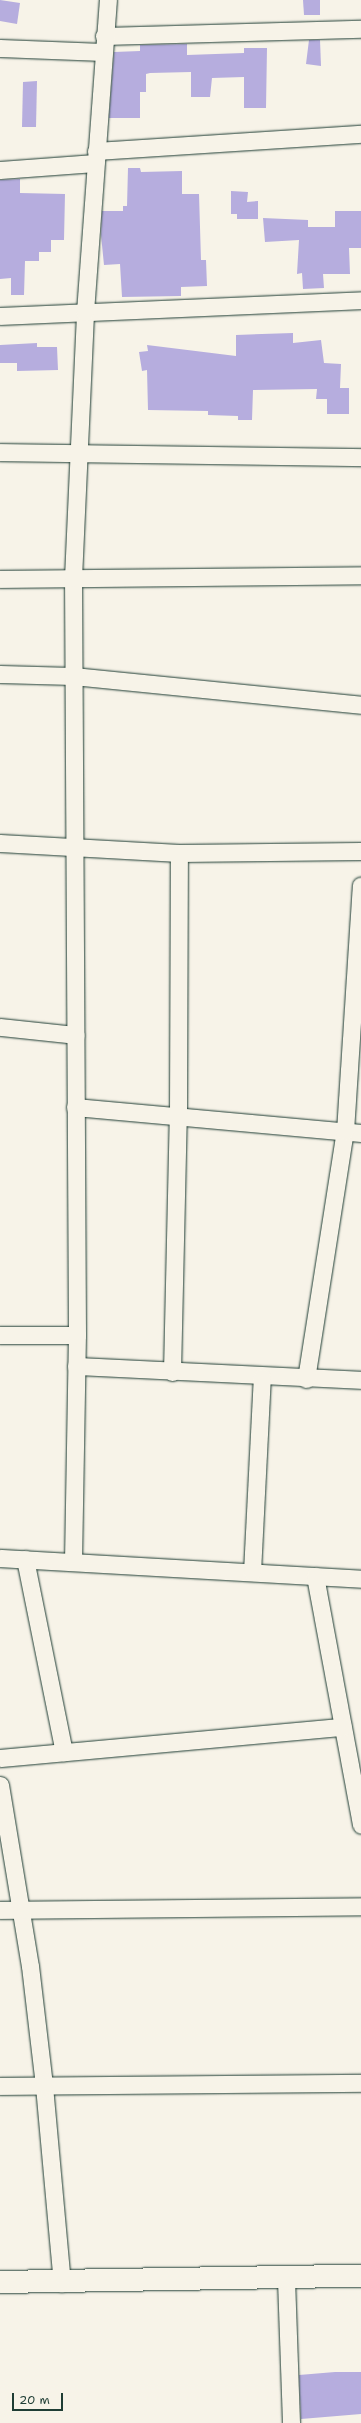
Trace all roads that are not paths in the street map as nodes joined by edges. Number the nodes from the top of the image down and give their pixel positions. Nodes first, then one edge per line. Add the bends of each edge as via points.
1 (108, 0) edge
2 (361, 29) edge
3 (103, 44) junction
4 (0, 48) edge
5 (361, 134) edge
6 (96, 157) junction
7 (0, 170) edge
8 (361, 300) edge
9 (85, 312) junction
10 (0, 316) edge
11 (0, 452) edge
12 (80, 452) junction
13 (361, 457) edge
14 (361, 575) edge
15 (73, 578) junction
16 (0, 579) edge
17 (0, 674) edge
18 (73, 676) junction
19 (361, 705) edge
20 (0, 843) edge
21 (72, 849) junction
22 (361, 851) edge
23 (179, 853) junction
24 (361, 886) edge
25 (358, 986) edge
26 (0, 1027) edge
27 (76, 1035) junction
28 (76, 1107) junction
29 (178, 1114) junction
30 (353, 1132) edge
31 (77, 1335) junction
32 (0, 1336) edge
33 (76, 1366) junction
34 (172, 1372) junction
35 (262, 1377) junction
36 (306, 1379) junction
37 (361, 1380) edge
38 (0, 1558) edge
39 (25, 1559) junction
40 (73, 1562) junction
41 (252, 1572) junction
42 (315, 1576) junction
43 (361, 1579) edge
44 (343, 1727) junction
45 (64, 1752) junction
46 (0, 1758) edge
47 (0, 1785) edge
48 (4, 1823) edge
49 (361, 1825) edge
50 (361, 1906) edge
51 (21, 1909) junction
52 (0, 1910) edge
53 (361, 2083) edge
54 (0, 2086) edge
55 (44, 2086) junction
56 (361, 2276) edge
57 (286, 2279) junction
58 (0, 2282) edge
59 (62, 2283) junction
60 (291, 2423) edge

1 - 3 street
2 - 3 street
3 - 4 street
3 - 6 street
5 - 6 street
6 - 7 street
6 - 9 street
8 - 9 street
9 - 10 street
9 - 12 street
11 - 12 street
12 - 13 street
12 - 15 street
14 - 15 street
15 - 16 street
15 - 18 street
17 - 18 street
18 - 19 street
18 - 21 street
20 - 21 street
21 - 23 street
21 - 27 street
22 - 23 street
23 - 29 street
24 - 25 street
25 - 30 street
26 - 27 street
27 - 28 street
28 - 29 street
28 - 31 street
29 - 30 street
29 - 34 street
30 - 36 street
31 - 32 street
31 - 33 street
33 - 34 street
33 - 40 street
34 - 35 street
35 - 36 street
35 - 41 street
36 - 37 street
38 - 39 street
39 - 40 street
39 - 45 street
40 - 41 street
41 - 42 street
42 - 43 street
42 - 44 street
44 - 45 street
44 - 49 street
45 - 46 street
47 - 48 street
48 - 51 street
50 - 51 street
51 - 52 street
51 - 55 street
53 - 55 street
54 - 55 street
55 - 59 street
56 - 57 street
57 - 59 street
57 - 60 street
58 - 59 street

